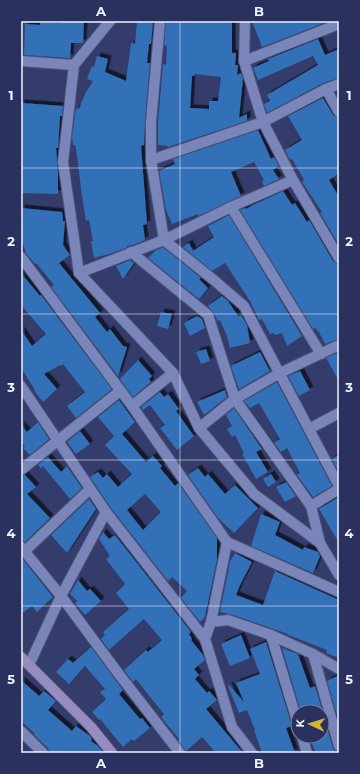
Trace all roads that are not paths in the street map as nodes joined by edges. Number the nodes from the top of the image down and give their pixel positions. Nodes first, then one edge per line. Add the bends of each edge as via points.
1 (110, 21) edge
2 (160, 21) edge
3 (245, 21) edge
4 (339, 24) edge
5 (21, 61) edge
6 (244, 61) junction
7 (74, 65) junction
8 (339, 84) edge
9 (326, 90) junction
10 (339, 112) edge
11 (262, 122) junction
12 (151, 160) junction
13 (293, 180) junction
14 (231, 207) junction
15 (164, 240) junction
16 (131, 252) junction
17 (21, 257) edge
18 (339, 258) edge
19 (79, 273) junction
20 (339, 345) edge
21 (321, 354) junction
22 (173, 373) junction
23 (280, 373) junction
24 (21, 386) edge
25 (120, 391) junction
26 (235, 399) junction
27 (132, 406) junction
28 (339, 413) edge
29 (200, 428) junction
30 (309, 429) junction
31 (58, 440) junction
32 (21, 470) edge
33 (339, 487) edge
34 (90, 489) junction
35 (311, 506) junction
36 (106, 512) junction
37 (226, 542) junction
38 (320, 543) junction
39 (23, 549) edge
40 (339, 575) edge
41 (339, 592) edge
42 (61, 596) junction
43 (211, 622) junction
44 (271, 635) junction
45 (205, 639) junction
46 (314, 654) junction
47 (21, 657) edge
48 (29, 665) junction
49 (339, 668) edge
50 (292, 704) edge
51 (21, 731) edge
52 (339, 746) edge
53 (43, 753) edge
54 (112, 753) edge
55 (180, 753) edge
56 (252, 753) edge

1 - 7 street
2 - 12 street via 151,122
3 - 6 street
4 - 6 street
5 - 7 street
6 - 11 street
7 - 19 street via 63,162
8 - 9 street
9 - 10 street
9 - 11 street
11 - 12 street
11 - 13 street
12 - 15 street
13 - 14 street
13 - 18 street
14 - 15 street
14 - 21 street
15 - 16 street
15 - 23 street via 244,306
16 - 19 street
16 - 26 street via 208,315
17 - 25 street
19 - 22 street
20 - 21 street
21 - 23 street
22 - 27 street
22 - 29 street
23 - 26 street
23 - 30 street
24 - 31 street
25 - 27 street
25 - 31 street
26 - 29 street
26 - 35 street
27 - 37 street
28 - 30 street
29 - 38 street via 254,494
30 - 33 street
31 - 32 street
31 - 34 street
33 - 35 street
34 - 36 street
34 - 39 street
35 - 38 street
36 - 42 street
36 - 45 street
37 - 41 street
37 - 43 street
38 - 40 street
39 - 42 street
42 - 48 street
42 - 55 street
43 - 44 street via 228,620
43 - 45 street
44 - 46 street
44 - 50 street
45 - 56 street via 232,727
46 - 49 street
46 - 52 street
47 - 48 main road
48 - 54 main road via 91,727
51 - 53 street

